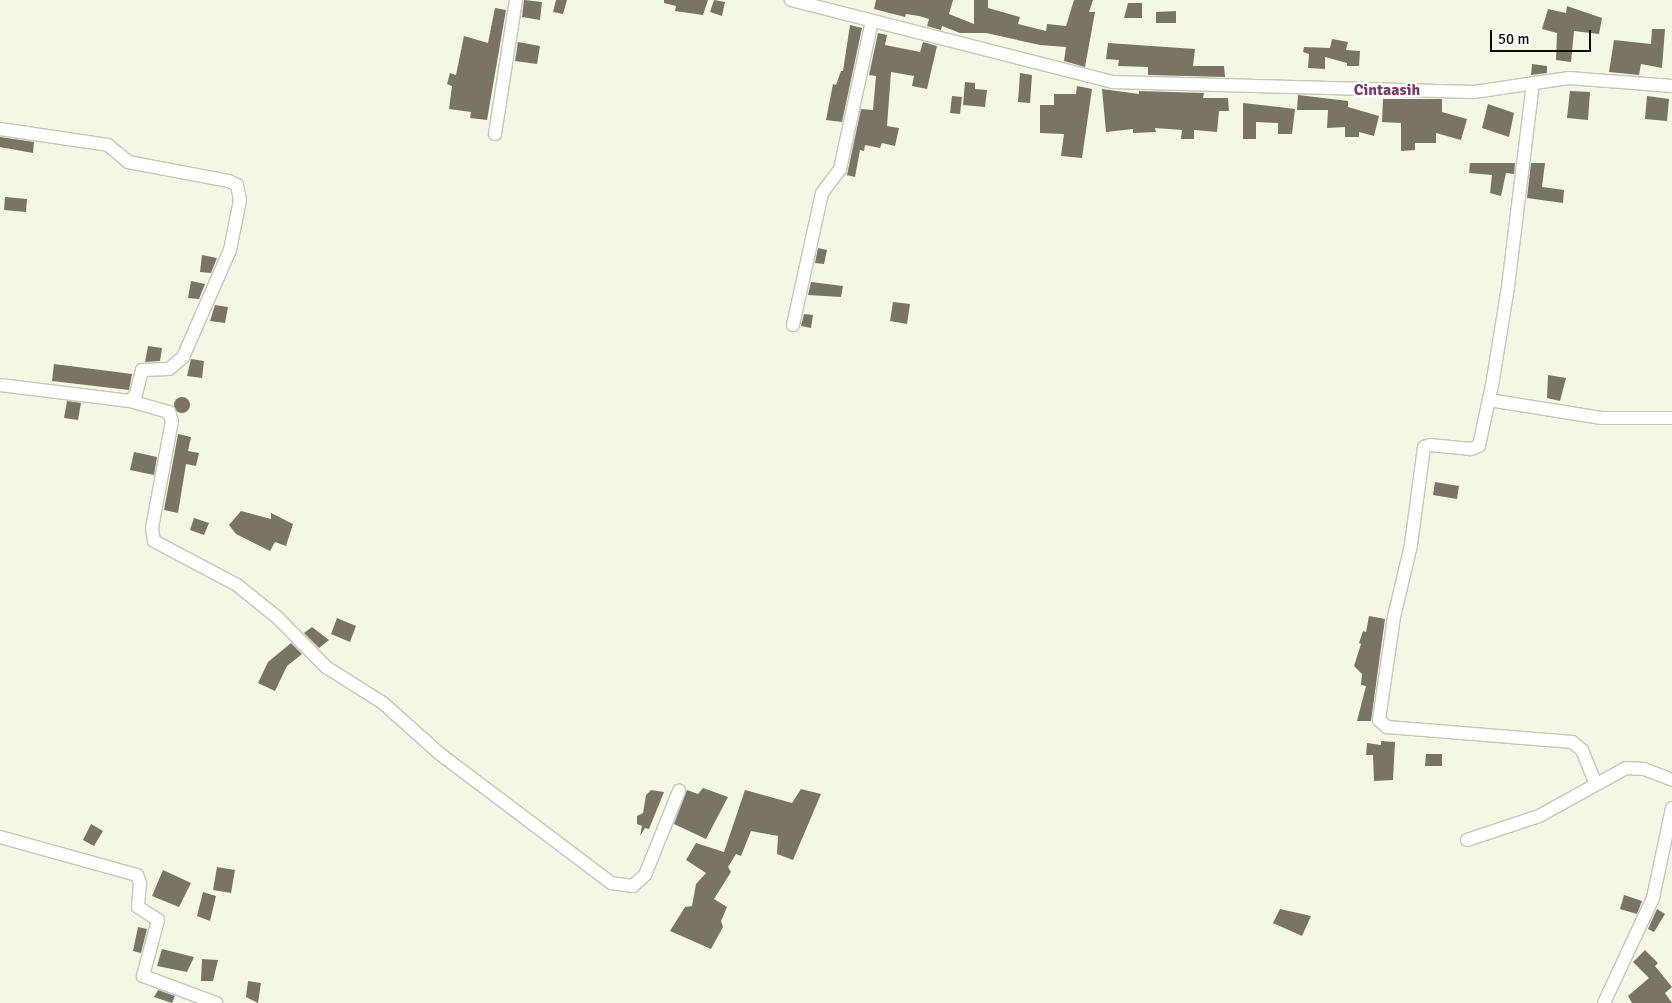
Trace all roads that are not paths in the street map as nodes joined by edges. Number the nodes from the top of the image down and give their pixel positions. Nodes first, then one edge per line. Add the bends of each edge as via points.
1 (516, 0) edge
2 (792, 0) edge
3 (872, 21) junction
4 (1533, 83) junction
5 (1672, 86) edge
6 (0, 129) edge
7 (496, 134) dead end
8 (793, 325) dead end
9 (0, 385) edge
10 (1489, 400) junction
11 (130, 401) junction
12 (1672, 418) edge
13 (1672, 780) edge
14 (1596, 784) junction
15 (679, 790) dead end
16 (1672, 808) edge
17 (0, 836) edge
18 (1467, 840) dead end
19 (216, 1003) edge
20 (1604, 1003) edge

1 - 7 street
2 - 3 street
3 - 4 street via 1112,82 1474,92
3 - 8 street via 840,169 822,193
4 - 5 street via 1568,78
4 - 10 street via 1522,190
6 - 11 street via 108,145 128,162 237,185 240,200 230,250 183,357 170,369 142,370 136,394
9 - 11 street
10 - 12 street via 1602,418
10 - 14 street via 1477,448 1430,445 1423,450 1409,555 1394,617 1380,724 1572,742 1582,750
11 - 15 street via 164,410 171,416 152,528 154,541 238,585 278,618 326,667 383,703 440,754 611,883 633,886 645,875
13 - 14 street via 1644,769 1626,768
14 - 18 street via 1539,816
16 - 20 street via 1653,898
17 - 19 street via 137,876 140,883 138,907 158,920 143,976

